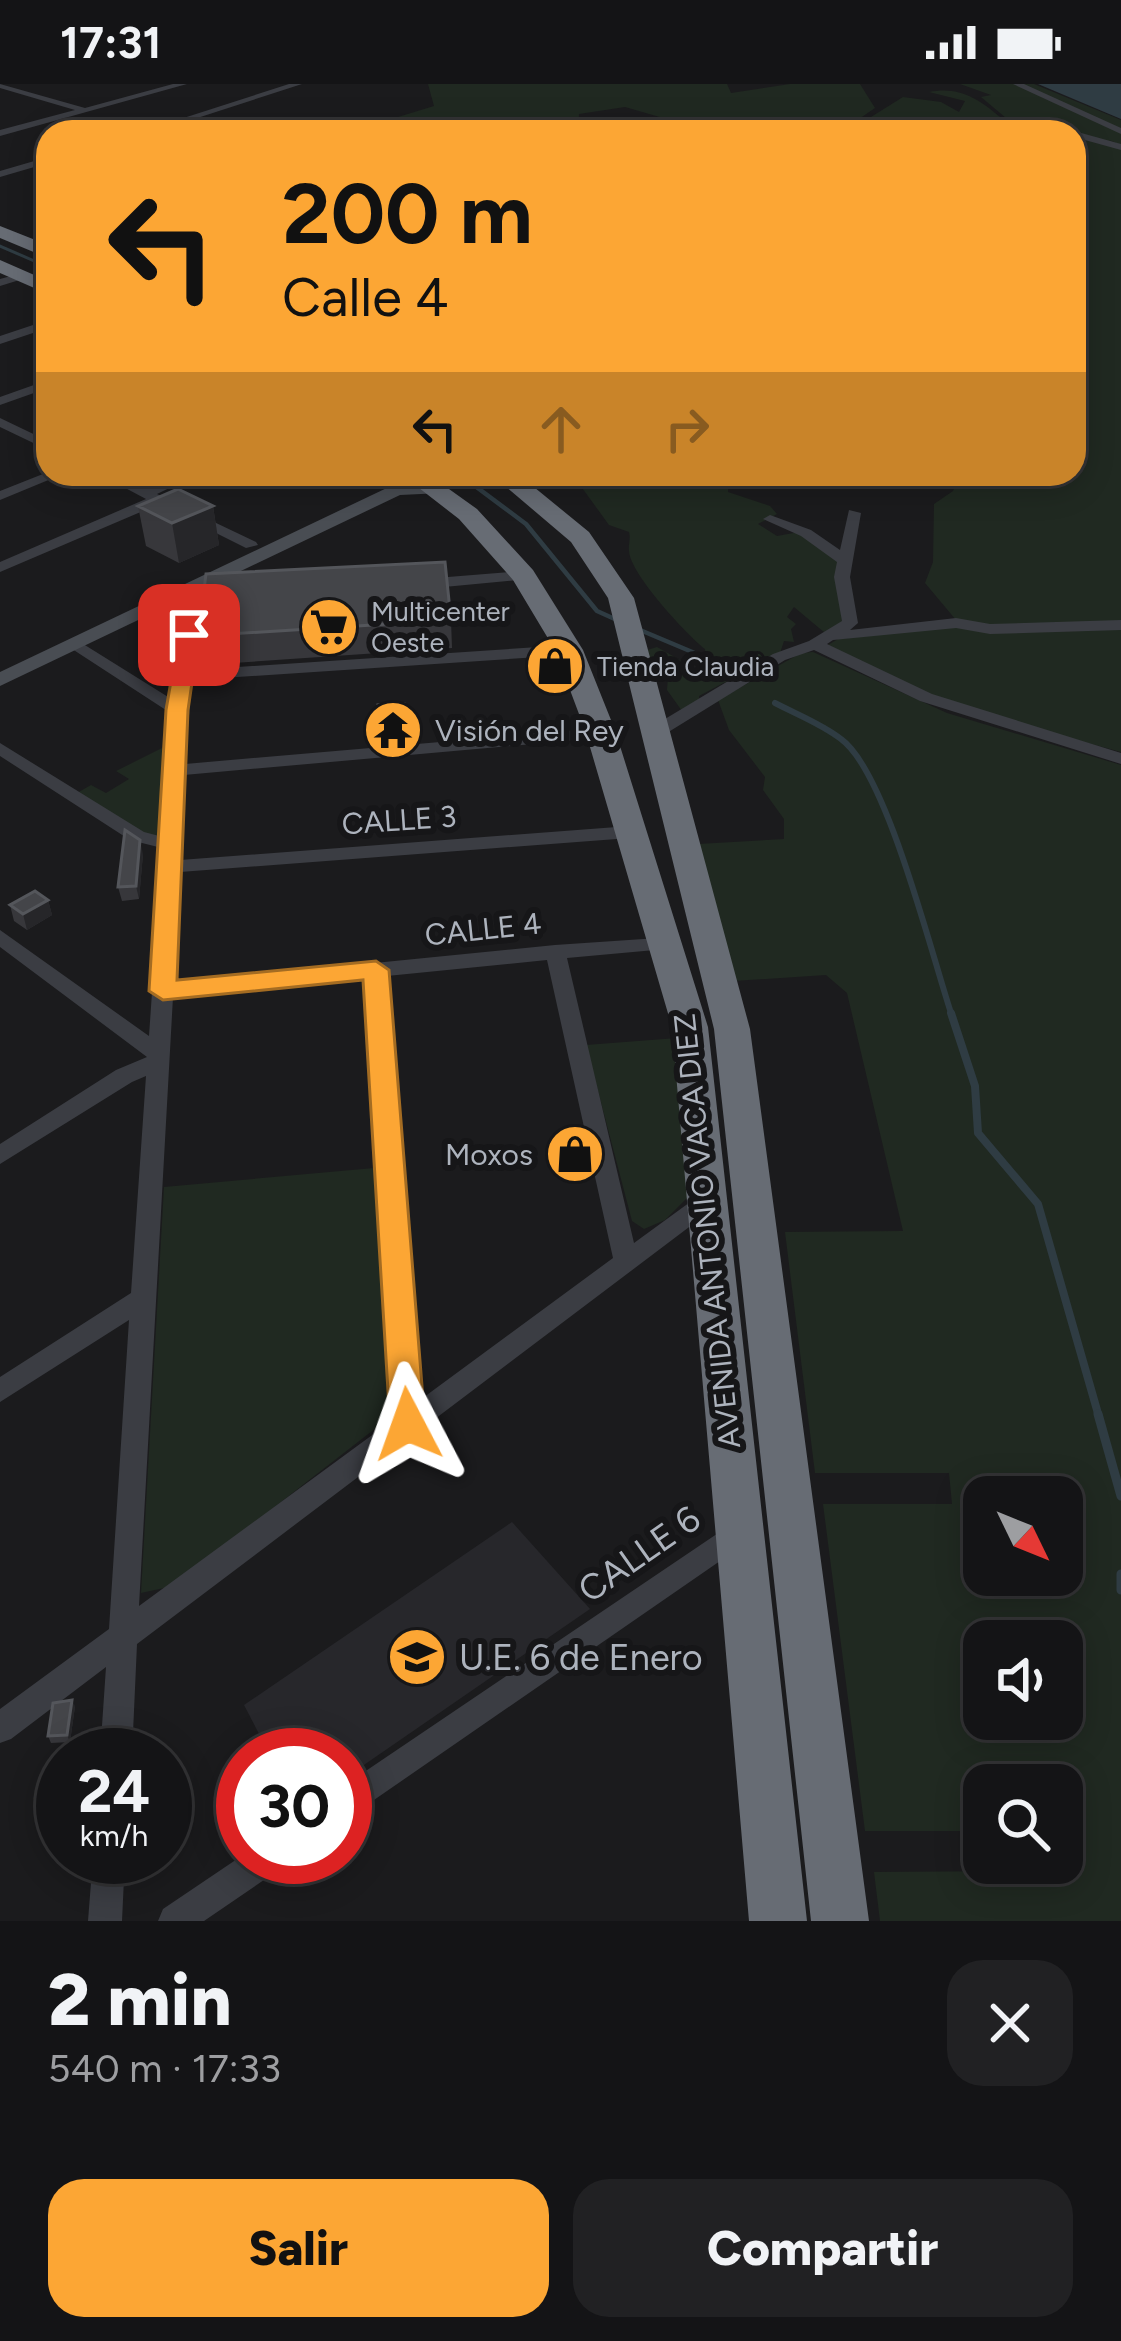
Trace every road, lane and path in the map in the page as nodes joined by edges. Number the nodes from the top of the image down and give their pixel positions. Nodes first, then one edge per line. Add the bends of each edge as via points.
1 (16, 84) edge
2 (183, 84) edge
3 (298, 84) edge
4 (1017, 84) edge
5 (0, 85) edge
6 (51, 87) dead end
7 (33, 92) junction
8 (0, 100) edge
9 (90, 109) junction
10 (49, 120) edge
11 (183, 120) edge
12 (36, 123) edge
13 (1121, 130) edge
14 (0, 133) edge
15 (1086, 137) edge
16 (1121, 147) edge
17 (36, 164) edge
18 (0, 174) edge
19 (0, 231) edge
20 (36, 247) edge
21 (0, 266) edge
22 (22, 276) junction
23 (36, 282) edge
24 (0, 283) edge
25 (36, 328) edge
26 (0, 340) edge
27 (36, 388) edge
28 (0, 401) edge
29 (3, 427) edge
30 (36, 441) edge
31 (36, 482) edge
32 (131, 486) edge
33 (169, 486) edge
34 (372, 486) edge
35 (411, 486) edge
36 (431, 486) edge
37 (517, 486) edge
38 (0, 496) edge
39 (152, 496) junction
40 (353, 503) junction
41 (545, 510) junction
42 (854, 513) dead end
43 (770, 519) dead end
44 (487, 522) junction
45 (251, 545) junction
46 (845, 560) junction
47 (0, 567) edge
48 (524, 576) junction
49 (397, 586) edge
50 (199, 590) junction
51 (221, 594) edge
52 (1121, 625) edge
53 (835, 637) junction
54 (815, 644) junction
55 (74, 645) junction
56 (569, 650) junction
57 (0, 661) edge
58 (180, 676) junction
59 (0, 680) edge
60 (177, 710) junction
61 (656, 732) junction
62 (602, 733) junction
63 (0, 748) edge
64 (1121, 759) edge
65 (177, 770) junction
66 (630, 832) junction
67 (172, 856) junction
68 (0, 937) edge
69 (666, 942) junction
70 (555, 952) junction
71 (376, 970) junction
72 (163, 991) junction
73 (155, 1059) junction
74 (0, 1155) edge
75 (705, 1203) junction
76 (626, 1262) junction
77 (141, 1299) junction
78 (0, 1391) edge
79 (408, 1424) junction
80 (740, 1531) junction
81 (123, 1636) junction
82 (118, 1728) edge
83 (0, 1729) edge
84 (372, 1785) edge
85 (107, 1884) edge
86 (229, 1884) edge
87 (105, 1921) edge
88 (175, 1921) edge
89 (778, 1921) edge
90 (840, 1921) edge

1 - 7 street
2 - 9 street
3 - 11 street
4 - 13 street
5 - 7 street
6 - 7 street
7 - 8 street
7 - 9 street
9 - 10 street
12 - 14 street
15 - 16 street
17 - 18 street
19 - 20 highway
21 - 22 highway
22 - 23 highway
22 - 24 street
25 - 26 street
27 - 28 street
29 - 30 street
31 - 38 street
32 - 39 street
33 - 39 street
34 - 40 street
35 - 40 street
36 - 44 highway, AVENIDA ANTONIO VACA DIEZ
37 - 41 highway, AVENIDA ANTONIO VACA DIEZ
39 - 45 street
39 - 47 street
40 - 45 street
40 - 50 street
41 - 44 highway
41 - 61 highway, AVENIDA ANTONIO VACA DIEZ via 605,568 621,598
42 - 46 street
43 - 46 street
44 - 48 highway, AVENIDA ANTONIO VACA DIEZ
45 - 57 street
46 - 53 street via 850,623
48 - 49 street
48 - 56 highway, AVENIDA ANTONIO VACA DIEZ
50 - 51 street
50 - 55 street
50 - 58 street
52 - 53 street via 956,623
53 - 54 street
54 - 61 street via 778,657
54 - 64 street via 926,701
55 - 59 street
55 - 60 street
56 - 58 street
56 - 62 highway, AVENIDA ANTONIO VACA DIEZ
58 - 60 street
60 - 65 street
61 - 90 highway, AVENIDA ANTONIO VACA DIEZ via 733,1030
62 - 65 street
62 - 66 highway, AVENIDA ANTONIO VACA DIEZ
63 - 67 street
65 - 67 street
66 - 67 street, CALLE 3
66 - 69 highway, AVENIDA ANTONIO VACA DIEZ
67 - 72 street
68 - 73 street
69 - 70 street, CALLE 4
69 - 75 highway, AVENIDA ANTONIO VACA DIEZ via 690,1027
70 - 71 street, CALLE 4
70 - 76 street
71 - 72 street, CALLE 4
71 - 79 street
72 - 73 street
73 - 74 street
73 - 77 street
75 - 76 street
75 - 80 highway, AVENIDA ANTONIO VACA DIEZ
76 - 79 street
77 - 78 street
77 - 81 street
79 - 81 street
80 - 84 street, CALLE 6
80 - 89 highway, AVENIDA ANTONIO VACA DIEZ
81 - 82 street
81 - 83 street
85 - 87 street
86 - 88 street

